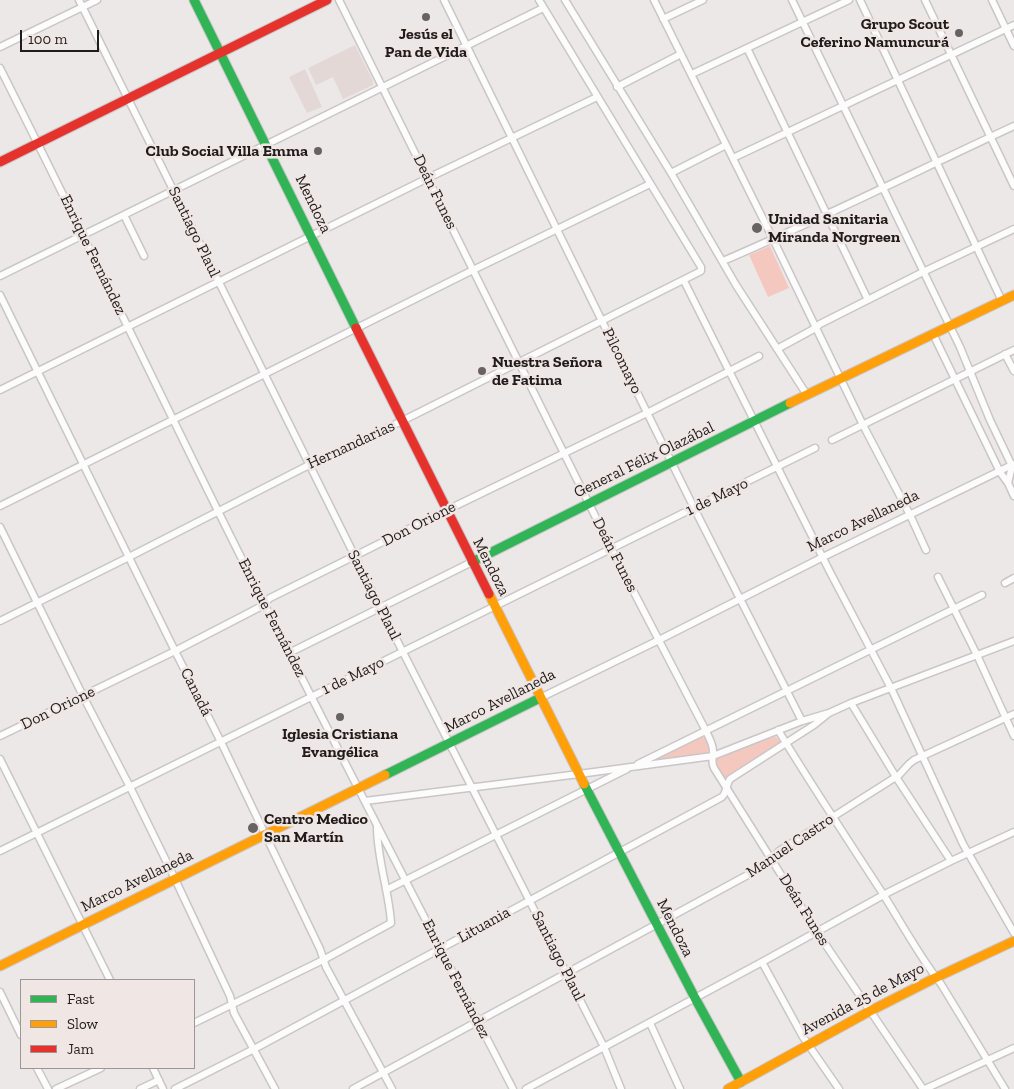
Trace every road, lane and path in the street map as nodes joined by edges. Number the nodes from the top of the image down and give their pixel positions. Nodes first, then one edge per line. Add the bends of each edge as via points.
1 (79, 0) edge
2 (97, 0) edge
3 (194, 0) edge
4 (328, 0) edge
5 (339, 0) edge
6 (444, 0) edge
7 (539, 0) edge
8 (565, 0) edge
9 (654, 0) edge
10 (702, 0) edge
11 (792, 0) edge
12 (849, 0) edge
13 (860, 0) edge
14 (924, 0) edge
15 (992, 0) edge
16 (82, 7) junction
17 (543, 8) junction
18 (663, 19) junction
19 (802, 22) junction
20 (1014, 25) edge
21 (1006, 29) junction
22 (466, 46) junction
23 (1014, 46) edge
24 (0, 47) edge
25 (747, 48) junction
26 (221, 54) junction
27 (681, 54) junction
28 (950, 54) junction
29 (0, 68) edge
30 (692, 74) junction
31 (897, 80) junction
32 (382, 87) junction
33 (617, 87) junction
34 (597, 97) junction
35 (129, 99) junction
36 (844, 105) junction
37 (1014, 126) edge
38 (788, 131) junction
39 (511, 137) junction
40 (991, 137) junction
41 (38, 144) junction
42 (267, 145) junction
43 (726, 146) junction
44 (733, 158) junction
45 (0, 162) edge
46 (937, 162) junction
47 (671, 173) junction
48 (428, 178) junction
49 (650, 184) junction
50 (1014, 186) edge
51 (884, 187) junction
52 (174, 191) junction
53 (828, 214) junction
54 (124, 215) junction
55 (1014, 229) edge
56 (557, 230) junction
57 (84, 235) junction
58 (312, 236) junction
59 (773, 239) junction
60 (976, 247) junction
61 (144, 256) dead end
62 (723, 261) junction
63 (474, 270) junction
64 (923, 272) junction
65 (0, 276) edge
66 (684, 280) junction
67 (219, 282) junction
68 (0, 295) edge
69 (1014, 295) edge
70 (868, 300) junction
71 (1002, 300) junction
72 (602, 321) junction
73 (950, 326) junction
74 (128, 327) junction
75 (816, 328) junction
76 (357, 329) junction
77 (933, 334) junction
78 (777, 349) junction
79 (1014, 350) edge
80 (1005, 354) junction
81 (759, 356) dead end
82 (519, 362) junction
83 (730, 371) junction
84 (970, 371) junction
85 (1014, 371) edge
86 (37, 372) junction
87 (264, 375) junction
88 (841, 379) junction
89 (954, 380) junction
90 (0, 390) edge
91 (807, 395) junction
92 (648, 413) junction
93 (173, 419) junction
94 (402, 421) junction
95 (755, 422) junction
96 (863, 425) junction
97 (832, 440) dead end
98 (815, 448) dead end
99 (564, 453) junction
100 (672, 462) junction
101 (83, 465) junction
102 (309, 465) junction
103 (1013, 465) edge
104 (777, 466) junction
105 (1000, 472) junction
106 (1008, 482) junction
107 (1014, 496) edge
108 (589, 504) junction
109 (0, 506) edge
110 (694, 508) junction
111 (447, 510) junction
112 (218, 511) junction
113 (910, 515) junction
114 (0, 527) edge
115 (611, 548) junction
116 (926, 550) dead end
117 (128, 557) junction
118 (355, 557) junction
119 (823, 558) junction
120 (472, 562) junction
121 (938, 577) dead end
122 (1014, 578) edge
123 (1005, 583) dead end
124 (982, 595) dead end
125 (741, 599) junction
126 (37, 602) junction
127 (264, 603) junction
128 (494, 606) junction
129 (380, 607) junction
130 (953, 609) junction
131 (0, 621) edge
132 (659, 640) junction
133 (1014, 641) edge
134 (870, 650) junction
135 (174, 651) junction
136 (289, 652) junction
137 (403, 652) junction
138 (977, 655) junction
139 (890, 688) junction
140 (787, 691) junction
141 (83, 696) junction
142 (311, 696) junction
143 (540, 698) junction
144 (851, 703) junction
145 (829, 713) junction
146 (1014, 714) edge
147 (1006, 718) junction
148 (802, 720) junction
149 (778, 730) junction
150 (706, 731) junction
151 (0, 736) edge
152 (1014, 736) edge
153 (221, 742) junction
154 (786, 743) junction
155 (449, 744) junction
156 (713, 756) junction
157 (922, 756) junction
158 (0, 759) edge
159 (632, 766) junction
160 (579, 774) junction
161 (896, 777) junction
162 (130, 787) junction
163 (472, 788) junction
164 (726, 788) junction
165 (358, 789) junction
166 (587, 790) junction
167 (365, 800) junction
168 (832, 817) junction
169 (378, 825) junction
170 (1014, 832) edge
171 (37, 833) junction
172 (265, 835) junction
173 (496, 835) junction
174 (0, 851) edge
175 (620, 852) junction
176 (967, 853) junction
177 (771, 859) junction
178 (951, 861) junction
179 (175, 879) junction
180 (405, 880) junction
181 (386, 890) junction
182 (883, 895) junction
183 (529, 900) junction
184 (83, 925) junction
185 (657, 925) junction
186 (817, 932) junction
187 (1014, 934) edge
188 (1014, 941) edge
189 (441, 949) junction
190 (323, 960) junction
191 (762, 962) junction
192 (0, 966) edge
193 (566, 973) junction
194 (935, 978) junction
195 (110, 979) edge
196 (0, 992) edge
197 (694, 998) junction
198 (344, 1001) junction
199 (232, 1004) junction
200 (870, 1011) junction
201 (478, 1021) junction
202 (195, 1022) edge
203 (650, 1023) junction
204 (20, 1034) edge
205 (807, 1044) junction
206 (604, 1047) junction
207 (1014, 1048) edge
208 (254, 1049) junction
209 (988, 1060) junction
210 (38, 1069) edge
211 (99, 1069) edge
212 (154, 1069) edge
213 (383, 1073) junction
214 (159, 1080) junction
215 (742, 1086) edge
216 (48, 1089) edge
217 (56, 1089) edge
218 (140, 1089) edge
219 (163, 1089) edge
220 (175, 1089) edge
221 (275, 1089) edge
222 (353, 1089) edge
223 (392, 1089) edge
224 (512, 1089) edge
225 (526, 1089) edge
226 (621, 1089) edge
227 (680, 1089) edge
228 (728, 1089) edge
229 (839, 1089) edge
230 (924, 1089) edge
231 (1005, 1089) edge

1 - 16 street, Santiago Plaul
2 - 16 street
3 - 26 street, Mendoza
4 - 26 street
5 - 32 street, Deán Funes
6 - 22 street, Pilcomayo
7 - 17 street
8 - 33 street
9 - 18 street
10 - 18 street
11 - 19 street
12 - 19 street
13 - 31 street
14 - 28 street
15 - 21 street
16 - 24 street
16 - 35 street, Santiago Plaul
17 - 22 street
17 - 34 street
18 - 27 street
19 - 25 street
19 - 36 street
20 - 21 street
21 - 23 street
21 - 28 street
22 - 32 street
22 - 39 street, Pilcomayo
25 - 30 street
25 - 38 street
26 - 35 street
26 - 42 street, Mendoza
27 - 30 street
27 - 33 street
28 - 31 street
28 - 40 street
29 - 41 street, Enrique Fernández
30 - 43 street
31 - 36 street
31 - 46 street
32 - 42 street
32 - 48 street, Deán Funes
33 - 47 street
34 - 39 street
34 - 49 street
35 - 41 street
35 - 52 street, Santiago Plaul
36 - 38 street
36 - 51 street
37 - 40 street
38 - 44 street
38 - 53 street
39 - 48 street
39 - 56 street, Pilcomayo
40 - 46 street
40 - 50 street
41 - 45 street
41 - 57 street, Enrique Fernández
42 - 52 street
42 - 58 street, Mendoza
43 - 44 street
43 - 47 street
44 - 59 street
46 - 51 street
46 - 60 street
47 - 62 street
48 - 58 street
48 - 63 street, Deán Funes
49 - 56 street
49 - 66 street, Hernandarias via 701,270
51 - 53 street
51 - 64 street
52 - 54 street
52 - 67 street, Santiago Plaul
53 - 59 street
53 - 70 street
54 - 57 street
54 - 61 street
55 - 60 street
56 - 63 street
56 - 72 street, Pilcomayo
57 - 65 street
57 - 74 street, Enrique Fernández
58 - 67 street
58 - 76 street, Mendoza
59 - 62 street
59 - 75 street
60 - 64 street
60 - 71 street
62 - 78 street
63 - 76 street
63 - 82 street, Deán Funes
64 - 70 street
64 - 73 street
66 - 72 street, Hernandarias
66 - 83 street
67 - 74 street
67 - 87 street, Santiago Plaul
68 - 86 street, Canadá
69 - 71 street, General Félix Olazábal
70 - 75 street
71 - 73 street, General Félix Olazábal
72 - 82 street, Hernandarias
72 - 92 street, Pilcomayo
73 - 77 street, General Félix Olazábal
73 - 84 street
74 - 86 street
74 - 93 street, Enrique Fernández
75 - 78 street
75 - 88 street
76 - 87 street
76 - 94 street, Mendoza
77 - 88 street, General Félix Olazábal
77 - 89 street
78 - 91 street
79 - 80 street
80 - 84 street
80 - 85 street
81 - 83 street, Don Orione
82 - 94 street, Hernandarias
82 - 99 street, Deán Funes
83 - 92 street, Don Orione
83 - 95 street
84 - 89 street
84 - 103 street
86 - 90 street
86 - 101 street, Canadá
87 - 93 street
87 - 102 street, Santiago Plaul
88 - 91 street, General Félix Olazábal
88 - 96 street
89 - 96 street
89 - 105 street
91 - 95 street, General Félix Olazábal
92 - 99 street, Don Orione
92 - 100 street, Pilcomayo
93 - 101 street
93 - 112 street, Enrique Fernández
94 - 102 street, Hernandarias
94 - 111 street, Mendoza
95 - 100 street, General Félix Olazábal
95 - 104 street
96 - 97 street
96 - 113 street
98 - 104 street, 1 de Mayo
99 - 108 street, Deán Funes
99 - 111 street, Don Orione
100 - 108 street, General Félix Olazábal
100 - 110 street, Pilcomayo
101 - 109 street
101 - 117 street, Canadá
102 - 112 street, Hernandarias
102 - 118 street, Santiago Plaul
103 - 105 street, Marco Avellaneda
103 - 106 street
104 - 110 street, 1 de Mayo
104 - 119 street
105 - 106 street
105 - 113 street, Marco Avellaneda
106 - 107 street
108 - 115 street, Deán Funes
108 - 120 street, General Félix Olazábal
110 - 115 street, 1 de Mayo
110 - 125 street, Pilcomayo
111 - 118 street, Don Orione
111 - 120 street, Mendoza
112 - 117 street, Hernandarias
112 - 127 street, Enrique Fernández
113 - 116 street
113 - 119 street, Marco Avellaneda
114 - 126 street
115 - 128 street, 1 de Mayo
115 - 132 street, Deán Funes
117 - 126 street, Hernandarias
117 - 135 street, Canadá
118 - 127 street, Don Orione
118 - 129 street, Santiago Plaul
119 - 125 street, Marco Avellaneda
119 - 134 street
120 - 128 street, Mendoza
120 - 129 street, General Félix Olazábal
121 - 130 street
122 - 123 street
124 - 130 street
125 - 132 street, Marco Avellaneda
125 - 140 street, Pilcomayo
126 - 131 street, Hernandarias
126 - 141 street
127 - 135 street, Don Orione
127 - 136 street, Enrique Fernández
128 - 137 street, 1 de Mayo
128 - 143 street, Mendoza
129 - 136 street, General Félix Olazábal
129 - 137 street, Santiago Plaul
130 - 134 street
130 - 138 street
132 - 143 street, Marco Avellaneda
132 - 150 street, Deán Funes
133 - 138 street
134 - 139 street
134 - 140 street
135 - 141 street, Don Orione
135 - 153 street, Canadá
136 - 142 street, Enrique Fernández
137 - 142 street, 1 de Mayo
137 - 155 street, Santiago Plaul
138 - 139 street
138 - 147 street
139 - 144 street
139 - 157 street
140 - 148 street, Pilcomayo
140 - 150 street
141 - 151 street, Don Orione
141 - 162 street
142 - 153 street, 1 de Mayo
142 - 165 street, Enrique Fernández
143 - 155 street, Marco Avellaneda
143 - 160 street, Mendoza
144 - 145 street
144 - 161 street
145 - 148 street
145 - 154 street, Lituania
146 - 147 street, Manuel Castro
147 - 152 street
147 - 157 street, Manuel Castro
148 - 149 street
149 - 154 street
149 - 156 street
150 - 156 street, Deán Funes
150 - 159 street
153 - 162 street, 1 de Mayo
153 - 172 street, Canadá
154 - 164 street, Lituania via 730,779
154 - 168 street
155 - 163 street, Santiago Plaul
155 - 165 street, Marco Avellaneda
156 - 159 street
156 - 164 street, Deán Funes via 712,765
157 - 161 street, Manuel Castro
157 - 176 street
158 - 171 street
159 - 160 street
159 - 166 street
160 - 163 street
160 - 166 street, Mendoza
161 - 168 street, Manuel Castro
161 - 178 street
162 - 171 street, 1 de Mayo
162 - 179 street
163 - 167 street
163 - 173 street, Santiago Plaul
164 - 175 street, Lituania via 722,797
164 - 177 street, Deán Funes
165 - 167 street, Enrique Fernández
165 - 172 street, Marco Avellaneda
166 - 173 street
166 - 175 street, Mendoza
167 - 169 street, Enrique Fernández
168 - 177 street, Manuel Castro
168 - 182 street
169 - 180 street, Enrique Fernández
169 - 181 street via 377,845
170 - 176 street
171 - 174 street, 1 de Mayo
171 - 184 street
172 - 179 street, Marco Avellaneda
172 - 190 street, Canadá
173 - 180 street
173 - 183 street, Santiago Plaul
175 - 183 street, Lituania
175 - 185 street, Mendoza
176 - 178 street
176 - 187 street
177 - 185 street, Manuel Castro via 766,865
177 - 186 street, Deán Funes
178 - 182 street
179 - 184 street, Marco Avellaneda
179 - 199 street
180 - 181 street
180 - 189 street, Enrique Fernández
181 - 190 street via 389,925
182 - 186 street
182 - 194 street
183 - 189 street, Lituania
183 - 193 street, Santiago Plaul
184 - 192 street, Marco Avellaneda
184 - 195 street
185 - 193 street, Manuel Castro
185 - 197 street, Mendoza
186 - 191 street
186 - 200 street, Deán Funes
188 - 194 street, Avenida 25 de Mayo
189 - 198 street, Lituania
189 - 201 street, Enrique Fernández
190 - 198 street, Canadá
190 - 199 street
191 - 197 street
191 - 205 street
193 - 201 street, Manuel Castro
193 - 206 street, Santiago Plaul
194 - 200 street, Avenida 25 de Mayo
194 - 209 street
196 - 204 street
197 - 203 street
197 - 215 street, Mendoza
198 - 208 street, Lituania
198 - 213 street, Canadá
199 - 202 street
199 - 208 street
200 - 205 street, Avenida 25 de Mayo
200 - 230 street, Deán Funes
201 - 213 street, Manuel Castro
201 - 224 street, Enrique Fernández
203 - 206 street
203 - 227 street
205 - 215 street, Avenida 25 de Mayo
205 - 229 street
206 - 225 street
206 - 226 street, Santiago Plaul
207 - 209 street
208 - 220 street, Lituania
208 - 221 street
209 - 230 street
209 - 231 street
210 - 216 street
211 - 217 street
212 - 214 street
213 - 222 street, Manuel Castro
213 - 223 street, Canadá
214 - 218 street
214 - 219 street
215 - 228 street, Avenida 25 de Mayo

